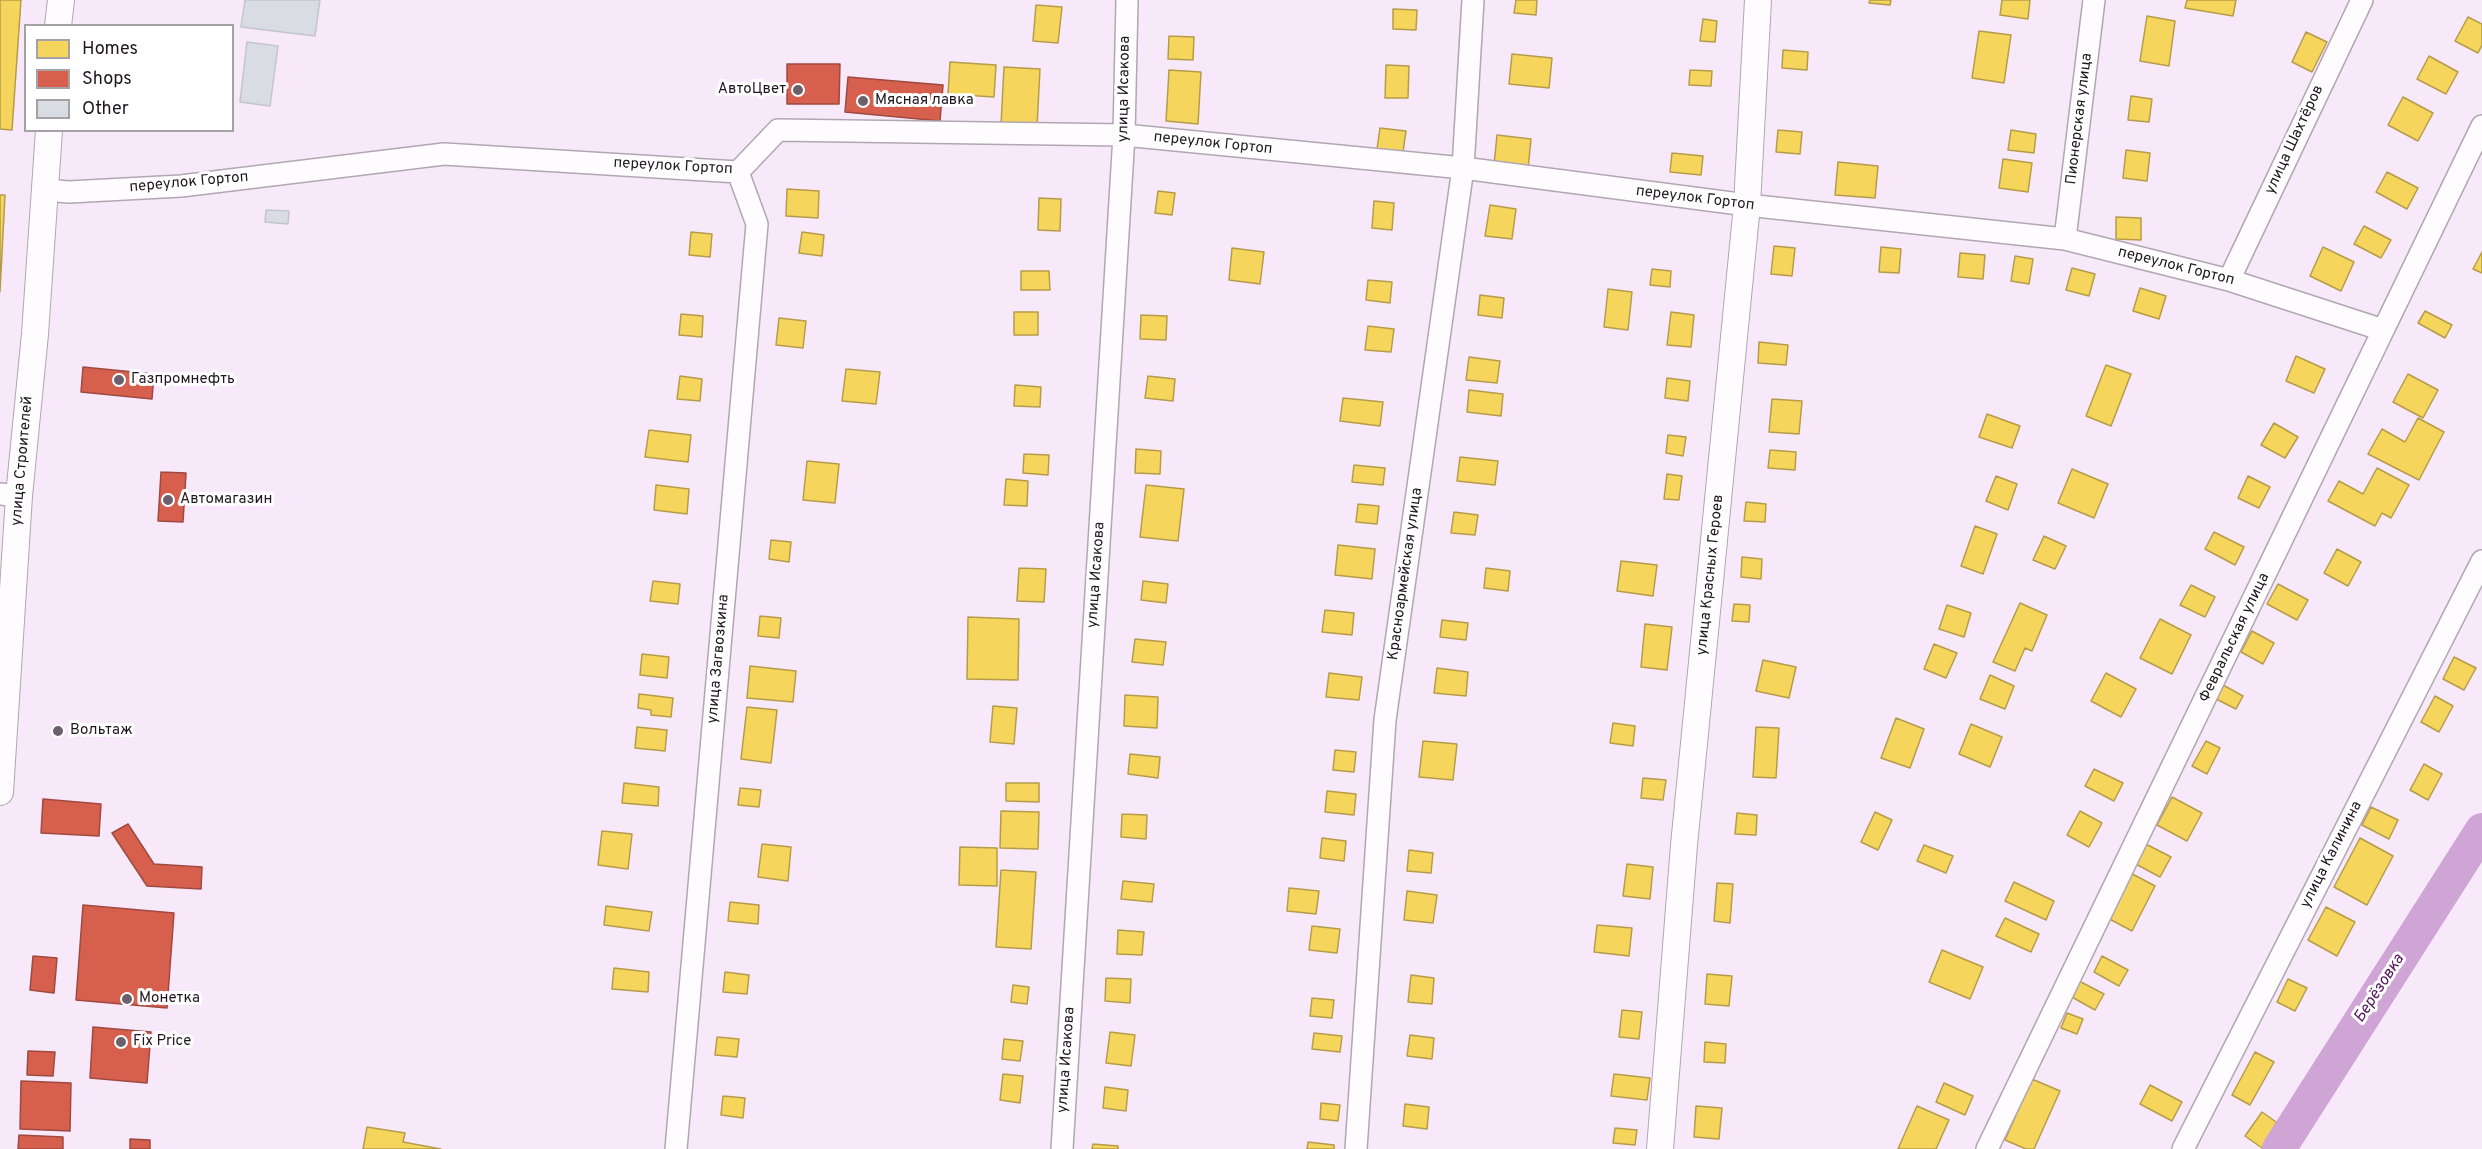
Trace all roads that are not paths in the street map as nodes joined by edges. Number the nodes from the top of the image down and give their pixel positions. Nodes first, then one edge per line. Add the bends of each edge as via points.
1 (61, 0) edge
2 (1127, 0) edge
3 (1473, 0) edge
4 (1758, 0) edge
5 (2094, 0) edge
6 (2362, 0) edge
7 (58, 24) edge
8 (2482, 126) edge
9 (49, 132) edge
10 (1124, 135) junction
11 (1463, 168) junction
12 (738, 172) junction
13 (44, 190) junction
14 (1747, 206) junction
15 (2065, 239) junction
16 (2229, 280) junction
17 (2383, 330) junction
18 (10, 495) edge
19 (2482, 561) edge
20 (0, 792) edge
21 (676, 1149) edge
22 (1062, 1149) edge
23 (1356, 1149) edge
24 (1660, 1149) edge
25 (1987, 1149) edge
26 (2183, 1149) edge

1 - 7 main road
2 - 10 street, улица Исакова
3 - 11 street, Красноармейская улица
4 - 14 main road, улица Красных Героев
5 - 15 street, Пионерская улица
6 - 16 street, улица Шахтёров
8 - 17 street, Февральская улица
9 - 13 main road, улица Строителей
10 - 11 street, переулок Гортоп
10 - 12 street, переулок Гортоп via 778,130
10 - 22 street, улица Исакова
11 - 14 street, переулок Гортоп
11 - 23 street, Красноармейская улица via 1385,720
12 - 13 street, переулок Гортоп via 444,154 181,186
12 - 21 street, улица Загвозкина via 757,224
13 - 18 main road, улица Строителей via 34,334
14 - 15 street, переулок Гортоп
14 - 24 main road, улица Красных Героев via 1685,833
15 - 16 street, переулок Гортоп
16 - 17 street, переулок Гортоп
17 - 25 street, Февральская улица
18 - 20 main road, улица Строителей
19 - 26 street, улица Калинина

